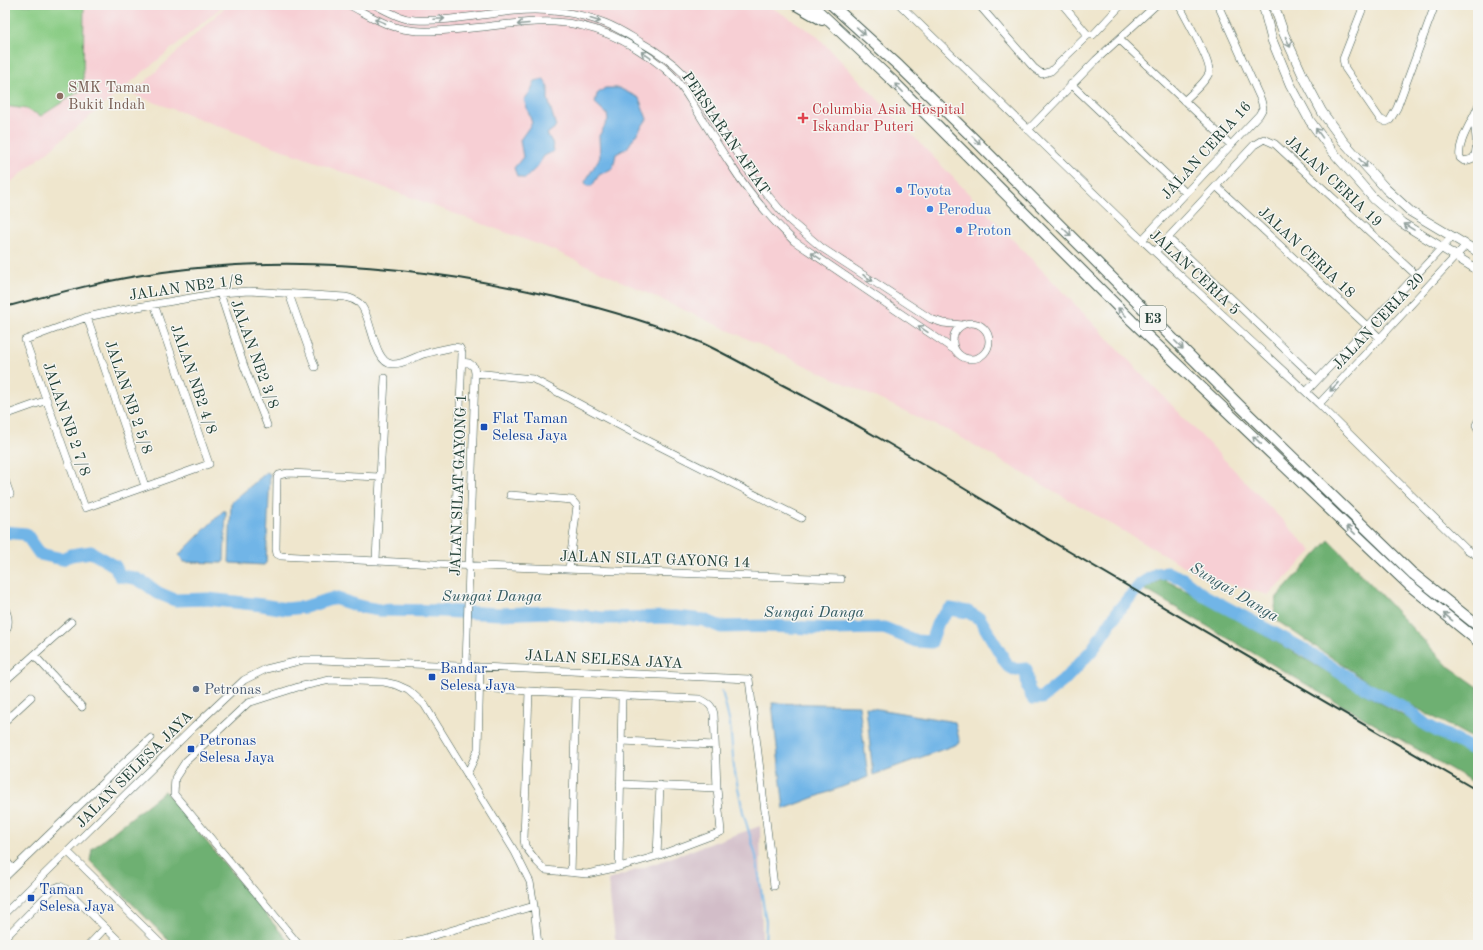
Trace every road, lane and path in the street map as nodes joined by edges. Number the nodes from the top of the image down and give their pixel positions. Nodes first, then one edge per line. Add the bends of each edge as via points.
1 (349, 5) edge
2 (375, 5) edge
3 (796, 5) edge
4 (812, 5) edge
5 (832, 5) edge
6 (900, 5) edge
7 (979, 5) edge
8 (1063, 5) edge
9 (1121, 5) edge
10 (1156, 5) edge
11 (1179, 5) edge
12 (1218, 5) edge
13 (1263, 5) edge
14 (1274, 5) edge
15 (1364, 5) edge
16 (1435, 5) edge
17 (406, 18) junction
18 (402, 28) junction
19 (836, 28) junction
20 (1088, 35) junction
21 (1119, 39) junction
22 (671, 61) junction
23 (665, 69) junction
24 (1071, 84) junction
25 (1184, 101) junction
26 (1478, 106) edge
27 (1474, 118) junction
28 (1028, 130) junction
29 (732, 144) junction
30 (1231, 145) junction
31 (722, 150) junction
32 (738, 156) junction
33 (728, 162) junction
34 (1216, 186) junction
35 (1186, 192) junction
36 (1452, 237) junction
37 (1168, 238) junction
38 (1142, 240) junction
39 (1466, 245) junction
40 (1442, 248) junction
41 (1155, 252) junction
42 (1478, 252) edge
43 (1456, 256) junction
44 (1478, 270) edge
45 (1416, 275) junction
46 (220, 293) junction
47 (289, 294) junction
48 (154, 304) junction
49 (87, 317) junction
50 (962, 325) junction
51 (1368, 326) junction
52 (1380, 338) junction
53 (25, 340) joint
54 (956, 351) junction
55 (462, 362) junction
56 (315, 367) dead end
57 (475, 373) junction
58 (384, 378) dead end
59 (1318, 380) junction
60 (1306, 392) junction
61 (46, 400) junction
62 (1319, 404) junction
63 (5, 415) edge
64 (1478, 421) edge
65 (267, 425) dead end
66 (1478, 429) edge
67 (380, 477) junction
68 (5, 480) edge
69 (146, 486) junction
70 (10, 494) dead end
71 (510, 495) dead end
72 (801, 518) dead end
73 (1477, 554) edge
74 (376, 560) junction
75 (454, 565) junction
76 (469, 566) junction
77 (569, 569) junction
78 (841, 579) dead end
79 (5, 609) edge
80 (71, 622) dead end
81 (1478, 626) edge
82 (5, 632) edge
83 (1478, 641) edge
84 (34, 655) junction
85 (466, 666) junction
86 (480, 667) junction
87 (5, 681) edge
88 (479, 688) junction
89 (529, 691) junction
90 (576, 694) junction
91 (622, 696) junction
92 (31, 697) dead end
93 (82, 707) dead end
94 (5, 721) edge
95 (152, 738) dead end
96 (621, 741) junction
97 (715, 745) junction
98 (467, 774) junction
99 (620, 784) junction
100 (660, 785) junction
101 (717, 788) junction
102 (68, 852) junction
103 (657, 856) junction
104 (5, 860) edge
105 (619, 867) junction
106 (13, 869) junction
107 (571, 873) junction
108 (5, 877) edge
109 (774, 886) dead end
110 (534, 906) junction
111 (5, 913) edge
112 (105, 928) junction
113 (5, 938) edge
114 (88, 945) edge
115 (123, 945) edge
116 (162, 945) edge
117 (299, 945) edge
118 (398, 945) edge
119 (538, 945) edge

18 -> 1 street, PERSIARAN AFIAT via 373,18
2 - 17 street, PERSIARAN AFIAT
3 - 19 highway
4 - 19 highway, E3
5 -> 81 highway, E3 via 964,128 1239,406 1412,573
6 - 28 street, JALAN CERIA 5
7 - 20 street via 1042,74 1051,71
8 - 20 street
9 - 20 street via 1093,35
10 - 21 street
11 - 25 street via 1209,69 1206,78
12 - 30 street, JALAN CERIA 16 via 1263,104 1262,112
40 -> 13 main road via 1402,223 1374,199 1332,151 1310,121 1290,84 1272,40
14 -> 36 main road via 1304,78 1322,112 1343,141 1386,189 1411,212
15 - 16 street via 1343,60 1345,68 1380,119 1386,122 1397,108
17 - 18 street
17 -> 22 street, PERSIARAN AFIAT via 442,19 516,11 550,11 577,15 605,23
23 -> 18 street, PERSIARAN AFIAT via 636,48 606,33 581,26 554,22 433,31
83 -> 19 highway, E3 via 1408,584 1132,321 895,83
21 - 24 street
21 - 25 street
22 - 23 street
22 - 29 street, PERSIARAN AFIAT via 684,74
23 - 31 street, PERSIARAN AFIAT via 680,83
24 - 28 street
24 - 35 street
25 - 30 street
26 - 27 street
27 - 27 street via 1477,150 1474,157 1464,161 1460,158 1460,145
28 - 38 street, JALAN CERIA 5
29 - 31 street
29 - 32 street, PERSIARAN AFIAT
30 - 35 street, JALAN CERIA 16
31 - 33 street, PERSIARAN AFIAT
32 - 33 street
32 -> 50 street, PERSIARAN AFIAT via 776,206 822,248 931,319
54 -> 33 street, PERSIARAN AFIAT via 794,241 773,222
34 - 37 street, JALAN CERIA 19
34 - 45 street, JALAN CERIA 19 via 1254,145 1264,138 1269,140
34 - 51 street, JALAN CERIA 18
35 - 38 street, JALAN CERIA 16
36 - 39 main road
36 - 40 street, JALAN CERIA 20
37 - 41 street, JALAN CERIA 19
37 - 59 street
38 - 41 street, JALAN CERIA 5
39 - 42 main road
39 - 43 street, JALAN CERIA 20
40 - 43 main road
40 - 45 street, JALAN CERIA 20
41 - 60 street, JALAN CERIA 5
43 - 44 main road
43 - 52 street, JALAN CERIA 20
45 - 51 street, JALAN CERIA 20
46 - 47 street, JALAN NB2 1/8 via 249,291
46 - 48 street, JALAN NB2 1/8
46 - 65 street, JALAN NB2 3/8
47 - 55 street, JALAN NB2 1/8 via 345,297 360,303 365,310 375,342 387,363 394,364 454,347 460,348
47 - 56 street
48 - 49 street, JALAN NB2 1/8
48 - 69 street, JALAN NB2 4/8 via 209,464
49 - 53 street, JALAN NB2 1/8
49 - 69 street, JALAN NB 2 5/8
50 - 54 street via 954,334
50 - 54 street, PERSIARAN AFIAT via 979,326 987,334 988,346 977,358 965,358
51 - 52 street, JALAN CERIA 18
51 - 59 street, JALAN CERIA 20
52 -> 62 street, JALAN CERIA 20
53 - 61 street, JALAN NB 2 7/8
55 - 57 street, JALAN SILAT GAYONG 1 via 472,364
55 - 75 street
57 - 72 street via 532,379
57 - 76 street, JALAN SILAT GAYONG 1
58 - 67 street
59 - 60 street, JALAN CERIA 20
60 - 62 street, JALAN CERIA 5
61 - 63 street
61 - 69 street, JALAN NB 2 7/8 via 84,508
62 - 73 street, JALAN CERIA 5 via 1466,549
64 - 66 street
67 - 74 street
67 - 74 street, JALAN SILAT GAYONG 14 via 282,473 277,478 277,554
68 - 70 street
71 - 77 street via 572,500 577,506
74 - 75 street, JALAN SILAT GAYONG 14
75 - 76 street, JALAN SILAT GAYONG 14
76 - 77 street, JALAN SILAT GAYONG 14
76 - 85 street, JALAN SILAT GAYONG 1
77 - 78 street, JALAN SILAT GAYONG 14
79 - 82 street via 8,617
80 - 84 street
84 - 87 street
84 - 93 street
85 - 86 street, JALAN SELESA JAYA
85 - 102 street, JALAN SELESA JAYA via 303,660 266,669 244,680 194,726
86 - 88 street
86 - 109 street, JALAN SELESA JAYA via 749,679
88 - 89 street
88 - 98 street via 478,749
89 - 90 street
89 - 107 street via 525,846 545,870
90 - 91 street
90 - 107 street
91 - 96 street
91 - 97 street via 700,699 708,703 714,714
92 - 94 street
95 - 106 street
96 - 97 street
96 - 99 street
97 - 101 street
98 - 110 street via 515,852 530,882
98 - 117 street via 424,704 408,690 384,682 330,680 248,703 186,761 175,778 174,794
99 - 100 street
99 - 105 street
100 - 101 street
100 - 103 street
101 - 103 street via 721,832
102 - 111 street, JALAN SELESA JAYA
102 - 116 street
103 - 105 street
104 - 106 street
105 - 107 street via 587,874
106 - 108 street
110 - 118 street
110 - 119 street
112 - 113 street via 60,886 53,889
112 - 114 street
112 - 115 street

